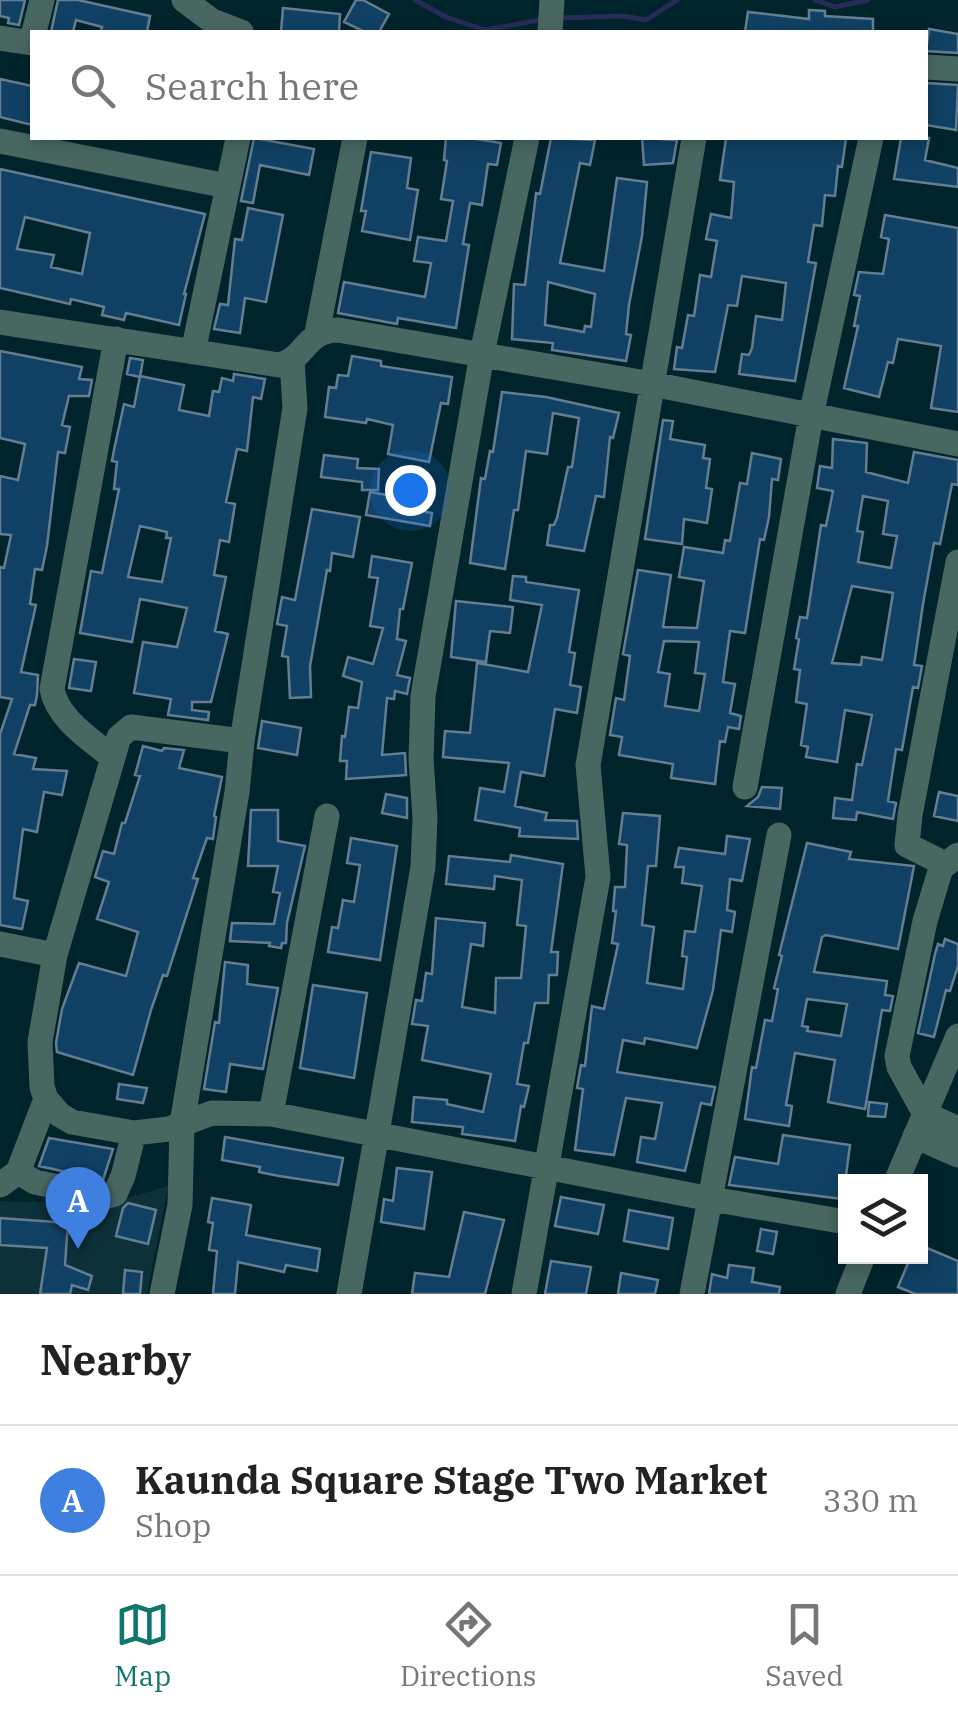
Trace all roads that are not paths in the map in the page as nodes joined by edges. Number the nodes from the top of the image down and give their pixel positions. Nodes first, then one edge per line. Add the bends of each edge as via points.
1 (42, 0) edge
2 (184, 0) edge
3 (552, 0) edge
4 (35, 30) edge
5 (236, 30) edge
6 (550, 30) edge
7 (0, 38) edge
8 (30, 39) edge
9 (928, 67) edge
10 (958, 68) edge
11 (238, 140) edge
12 (354, 140) edge
13 (527, 140) edge
14 (694, 140) edge
15 (871, 140) edge
16 (0, 141) edge
17 (227, 186) junction
18 (0, 322) edge
19 (318, 333) junction
20 (116, 340) junction
21 (192, 352) junction
22 (482, 354) junction
23 (292, 361) junction
24 (652, 384) junction
25 (810, 416) junction
26 (958, 444) edge
27 (958, 562) edge
28 (242, 741) junction
29 (113, 758) junction
30 (745, 786) dead end
31 (327, 816) dead end
32 (779, 835) dead end
33 (952, 859) edge
34 (0, 944) edge
35 (55, 956) junction
36 (958, 1036) edge
37 (46, 1099) junction
38 (271, 1114) junction
39 (182, 1124) junction
40 (920, 1125) junction
41 (958, 1129) edge
42 (134, 1133) junction
43 (379, 1135) junction
44 (958, 1155) edge
45 (547, 1168) junction
46 (899, 1174) edge
47 (9, 1178) edge
48 (711, 1199) junction
49 (838, 1221) edge
50 (861, 1264) edge
51 (162, 1294) edge
52 (349, 1294) edge
53 (524, 1294) edge
54 (692, 1294) edge
55 (848, 1294) edge

1 - 4 street
2 - 5 street
3 - 6 street
7 - 8 street
9 - 10 street
11 - 17 street
12 - 19 street
13 - 22 street
14 - 24 street
15 - 25 street
16 - 17 street
17 - 21 street
18 - 20 street
19 - 22 street via 338,330
19 - 23 street
20 - 21 street
20 - 29 street via 52,689 65,716
21 - 23 street via 269,364
22 - 24 street
22 - 43 street via 423,696 423,867
23 - 28 street via 294,408
24 - 25 street
24 - 45 street via 588,765 598,877
25 - 26 street
25 - 30 street
27 - 33 street via 908,845
28 - 29 street via 131,727 122,732
28 - 39 street
29 - 35 street
31 - 38 street
32 - 48 street
33 - 40 street via 925,921 897,1056
34 - 35 street
35 - 37 street via 40,1042
36 - 40 street
37 - 42 street via 72,1122
37 - 47 street
38 - 39 street via 212,1113
38 - 43 street
39 - 42 street
39 - 51 street via 180,1205
40 - 41 street
40 - 44 street
40 - 46 street
42 - 47 street via 115,1194
43 - 45 street
43 - 52 street
45 - 48 street
45 - 53 street
48 - 49 street
48 - 54 street
50 - 55 street

